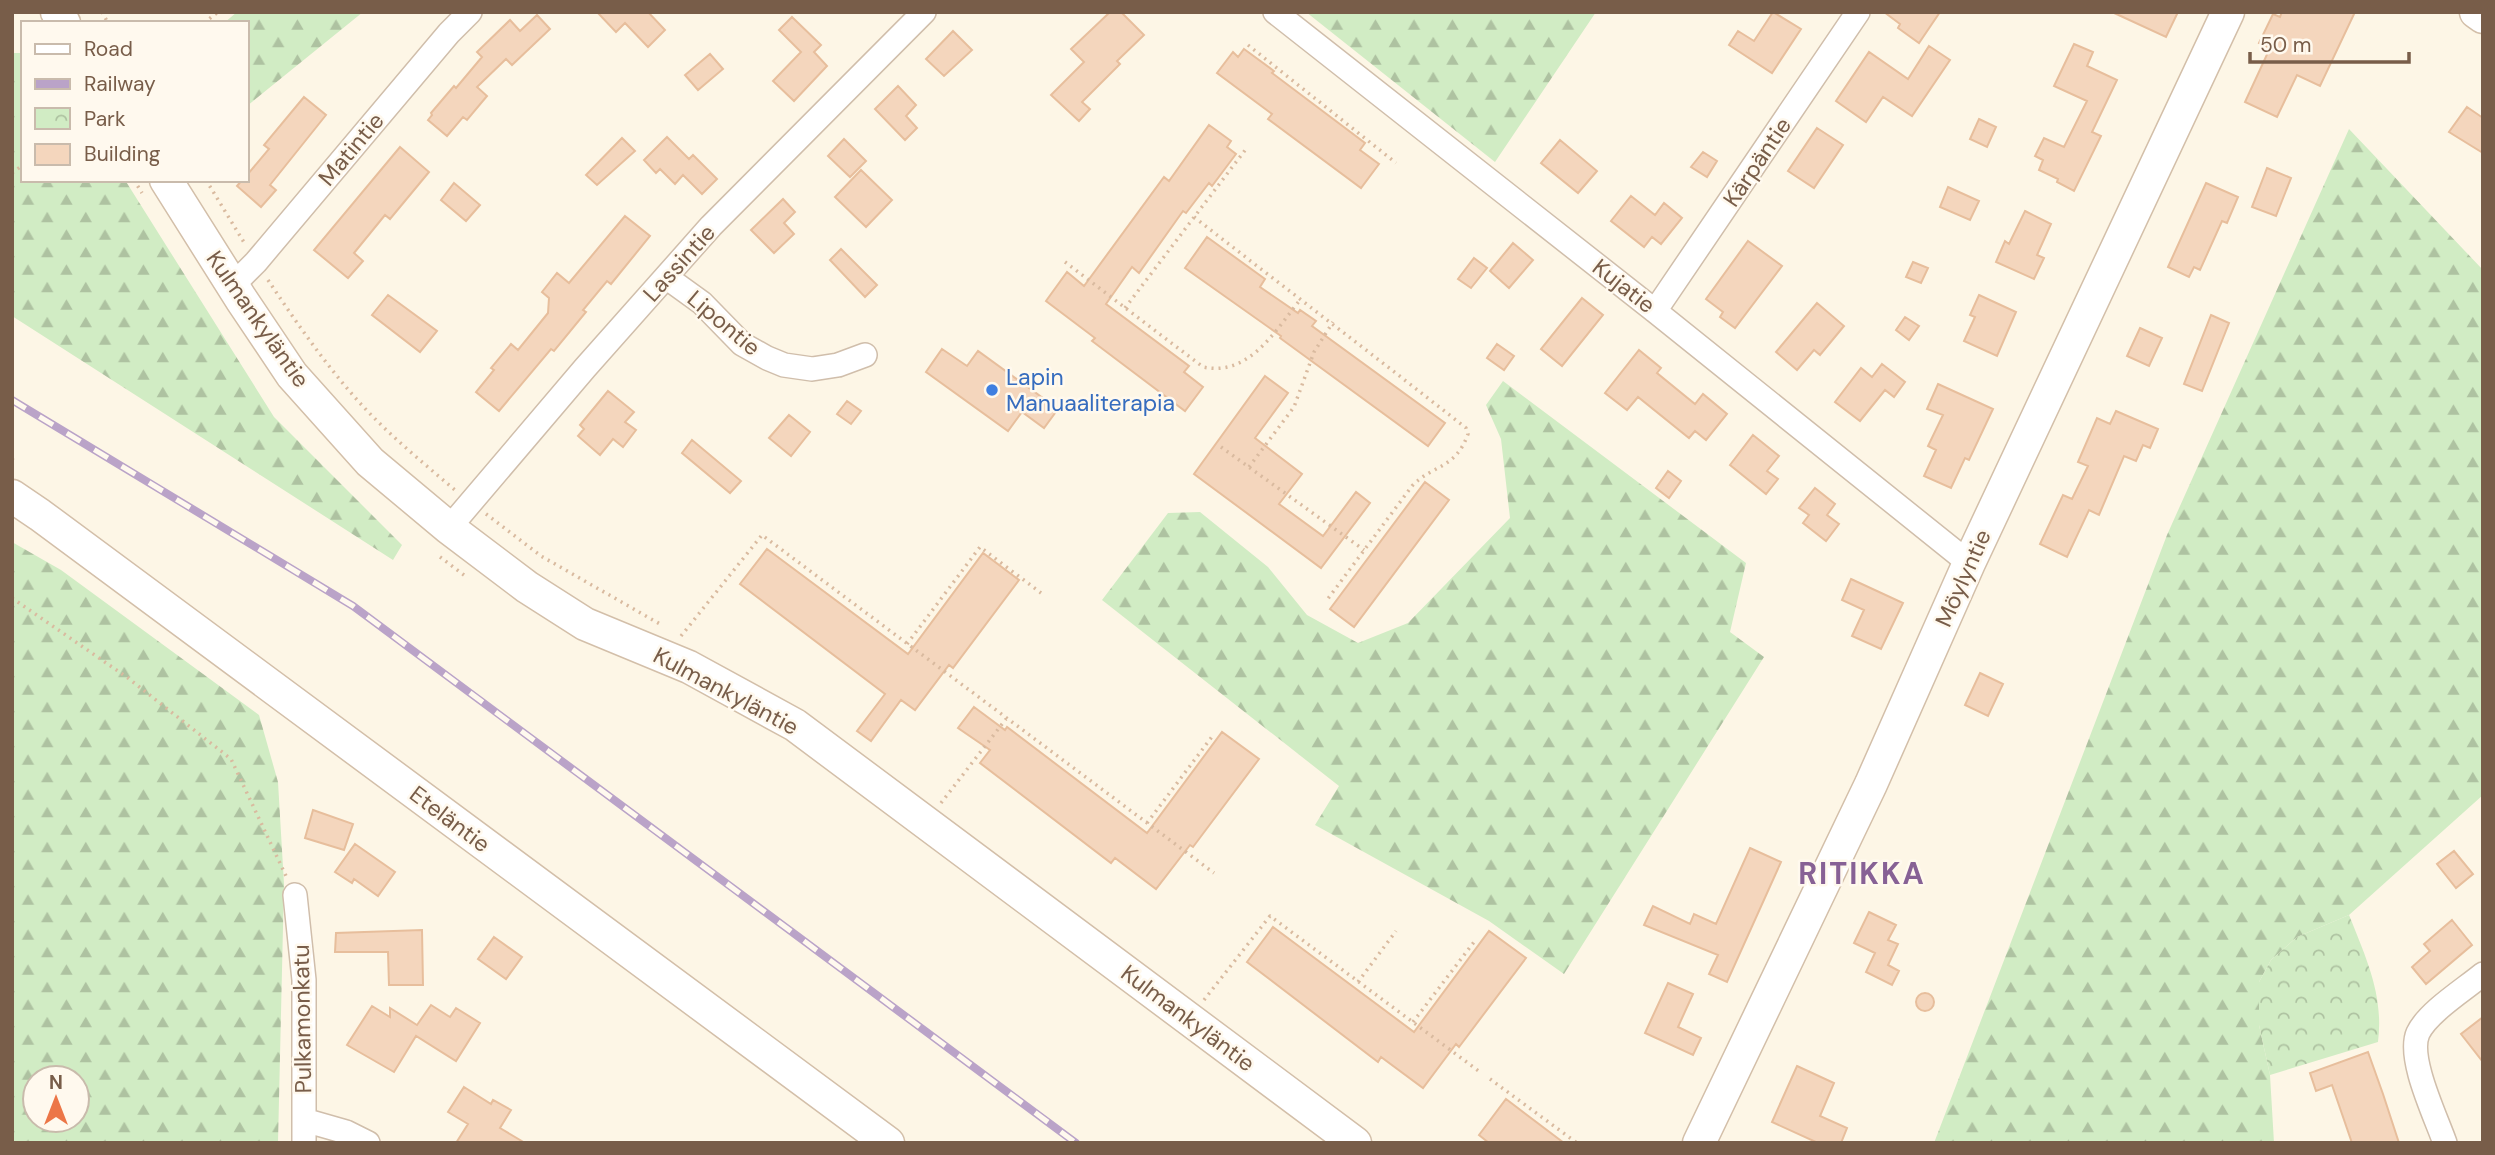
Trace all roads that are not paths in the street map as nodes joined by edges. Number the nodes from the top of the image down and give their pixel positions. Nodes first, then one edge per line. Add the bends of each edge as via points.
1 (470, 12) edge
2 (925, 12) edge
3 (1275, 12) edge
4 (1858, 12) edge
5 (2228, 12) edge
6 (2476, 12) edge
7 (2483, 17) edge
8 (167, 182) edge
9 (666, 277) junction
10 (232, 286) junction
11 (1656, 311) junction
12 (866, 355) dead end
13 (12, 496) edge
14 (449, 527) junction
15 (1969, 564) junction
16 (295, 895) road end
17 (2483, 974) edge
18 (304, 1120) junction
19 (304, 1143) edge
20 (368, 1143) edge
21 (888, 1143) edge
22 (1355, 1143) edge
23 (1699, 1143) edge
24 (2445, 1143) edge

1 - 10 street, Matintie
2 - 9 street, Lassintie
3 - 11 street, Kujatie
4 - 11 street, Kärpäntie
5 - 15 street, Möylyntie
6 - 7 street
8 - 10 street, Kulmankyläntie
9 - 12 street, Lipontie via 702,303 742,344 784,365 813,369
9 - 14 street, Lassintie
10 - 14 street, Kulmankyläntie via 292,375 370,462
11 - 15 street, Kujatie
13 - 21 street, Eteläntie
14 - 22 street, Kulmankyläntie via 527,587 585,624 689,667 795,725
15 - 23 street, Möylyntie via 1871,784
16 - 18 street, Pulkamonkatu via 304,980
17 - 24 street via 2432,1016 2417,1036 2416,1060
18 - 19 street, Pulkamonkatu
18 - 20 street

